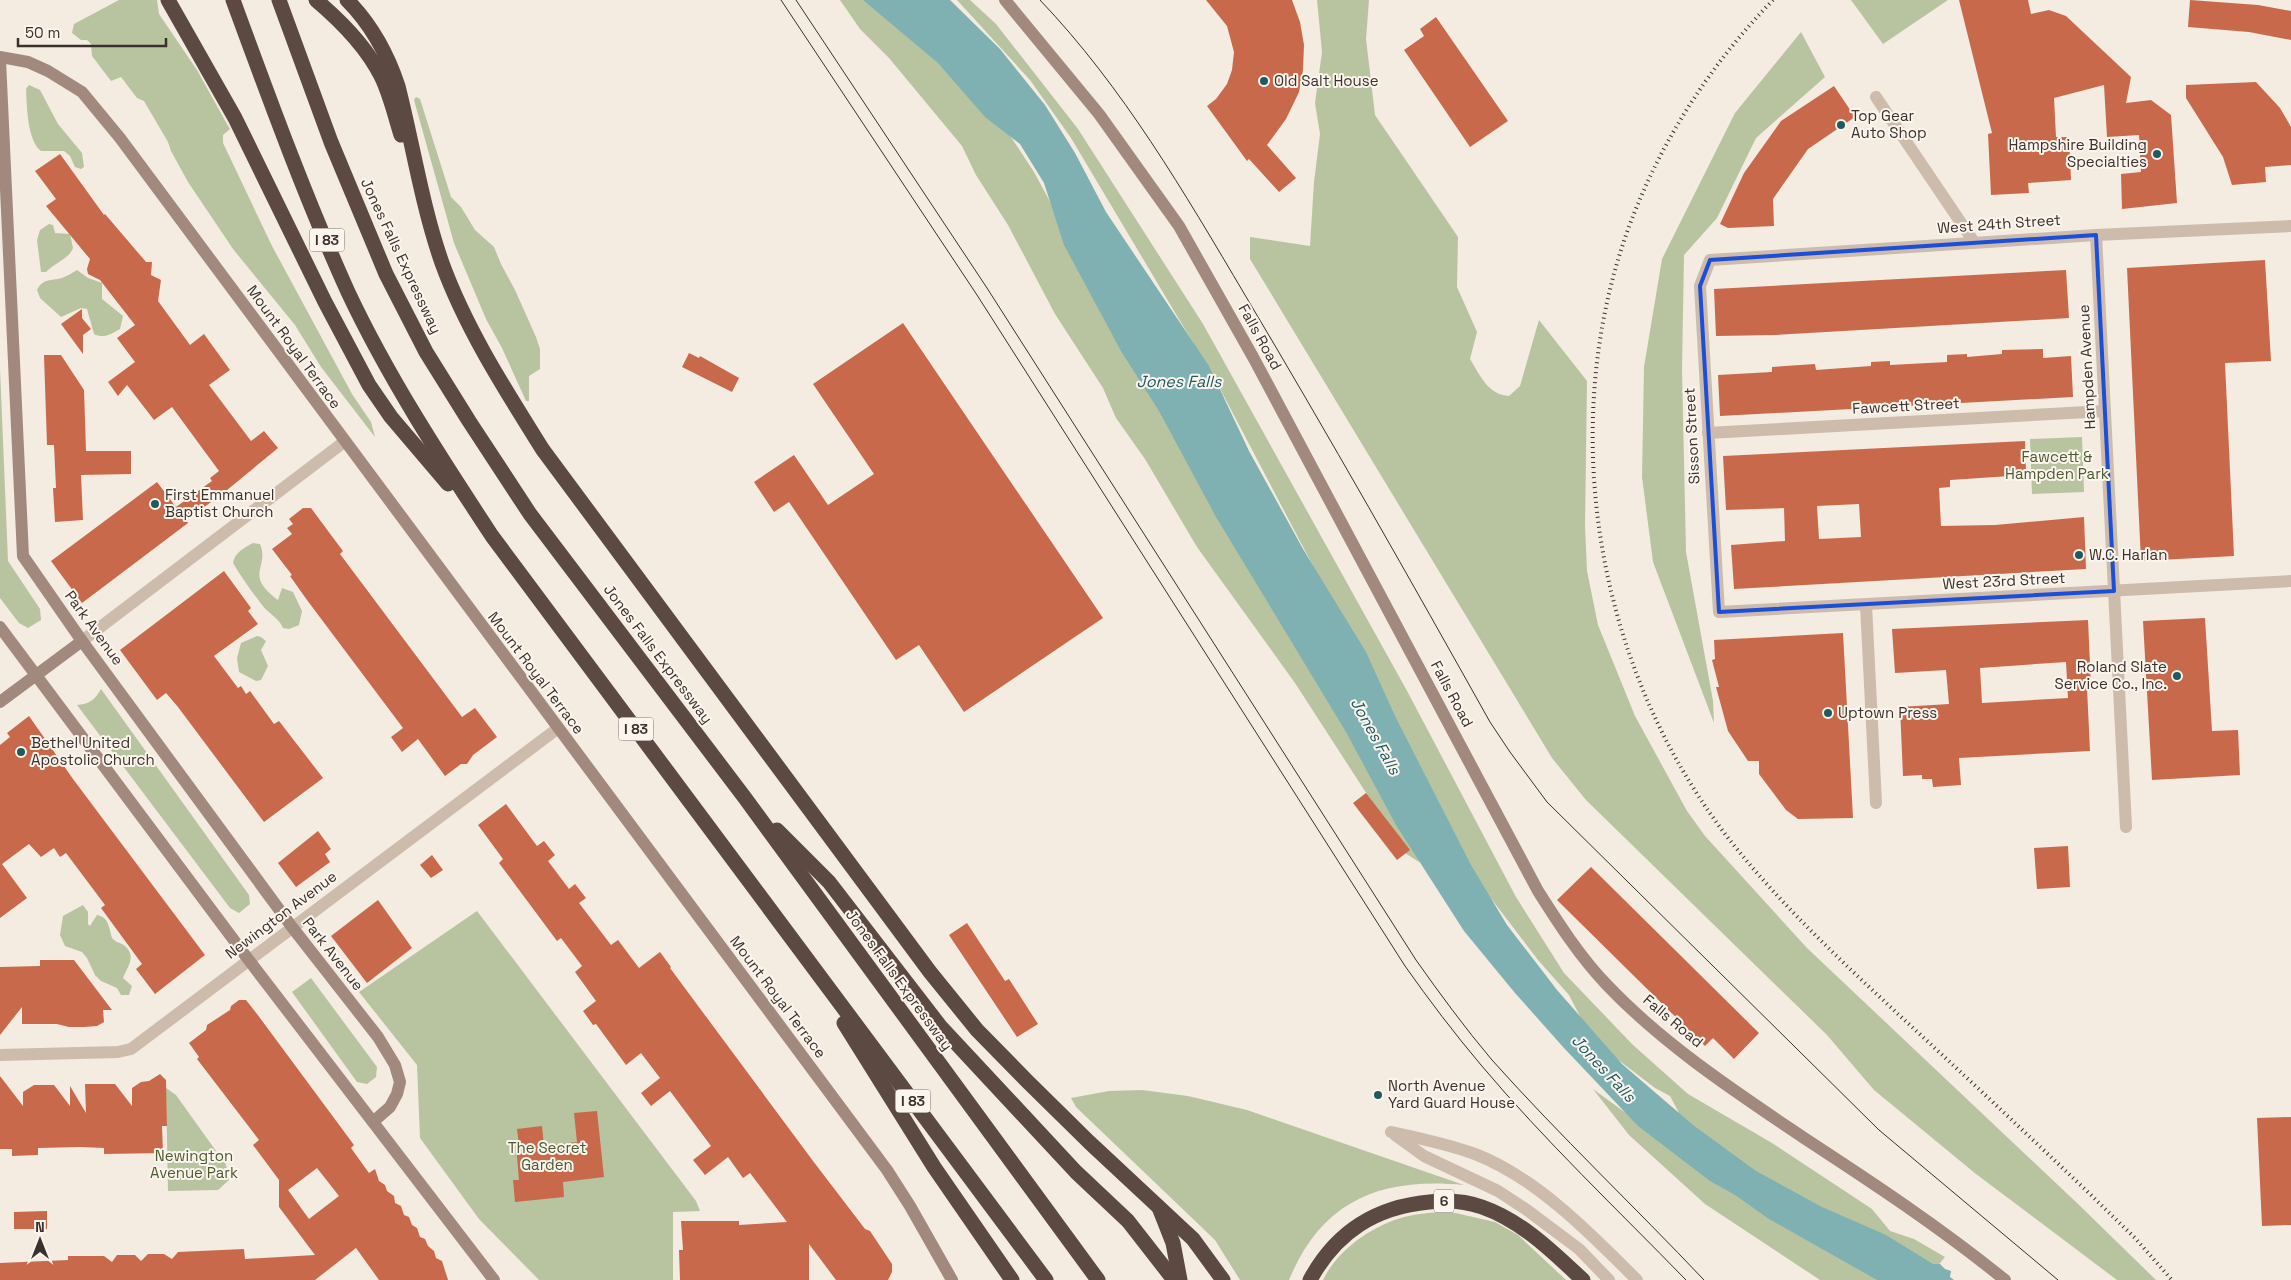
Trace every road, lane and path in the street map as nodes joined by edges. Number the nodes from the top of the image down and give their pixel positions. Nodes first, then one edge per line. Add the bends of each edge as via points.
1 (168, 0) edge
2 (233, 0) edge
3 (279, 0) edge
4 (316, 0) edge
5 (347, 0) edge
6 (1005, 0) edge
7 (0, 58) edge
8 (1876, 97) dead end
9 (427, 212) junction
10 (2291, 226) edge
11 (2096, 234) junction
12 (1974, 242) junction
13 (1710, 260) joint
14 (2105, 411) junction
15 (1708, 433) junction
16 (344, 442) junction
17 (492, 536) junction
18 (2291, 581) edge
19 (2114, 591) junction
20 (1866, 604) junction
21 (1719, 612) joint
22 (0, 627) edge
23 (82, 641) junction
24 (35, 676) junction
25 (0, 702) edge
26 (557, 729) junction
27 (745, 798) junction
28 (1876, 803) dead end
29 (2126, 827) dead end
30 (780, 923) junction
31 (292, 927) junction
32 (248, 959) junction
33 (0, 1055) edge
34 (374, 1122) junction
35 (1158, 1207) junction
36 (494, 1280) edge
37 (952, 1280) edge
38 (1012, 1280) edge
39 (1046, 1280) edge
40 (1098, 1280) edge
41 (1174, 1280) edge
42 (1180, 1280) edge
43 (1223, 1280) edge
44 (1310, 1280) edge
45 (1583, 1280) edge
46 (1609, 1280) edge
47 (1636, 1280) edge
48 (2005, 1280) edge

1 - 17 highway via 235,118 325,302 370,384 391,417
2 - 17 highway, I 83 via 293,162 349,292 433,446
3 - 27 highway, Jones Falls Expressway / I 83 via 331,142 386,274 426,352 530,514
4 - 9 highway via 355,37 382,78
5 - 9 highway via 372,29 392,70 410,132
6 - 48 street, Falls Road via 1094,107 1179,226 1253,357 1538,891 1566,934 1607,985 1684,1053 1740,1096 1880,1188
7 - 16 street, Mount Royal Terrace via 28,62 82,92 120,138
7 - 23 street, Park Avenue via 23,556
8 - 12 street
9 - 35 highway via 457,300 544,450 930,972 977,1030
10 - 11 street, West 24th Street
11 - 12 street, West 24th Street
11 - 14 street, Hampden Avenue
12 - 13 street, West 24th Street
13 - 15 street, Sisson Street via 1700,286
14 - 15 street, Fawcett Street
14 - 19 street, Hampden Avenue
15 - 21 street, Sisson Street
16 - 23 street
16 - 26 street, Mount Royal Terrace
17 - 30 highway, I 83
18 - 19 street, West 23rd Street
19 - 20 street, West 23rd Street
19 - 29 street, Hampden Avenue
20 - 21 street, West 23rd Street
20 - 28 street
22 - 24 street
23 - 24 street
23 - 31 street, Park Avenue
24 - 25 street
24 - 32 street
26 - 31 street, Newington Avenue
26 - 37 street, Mount Royal Terrace via 886,1170
27 - 40 highway, Jones Falls Expressway / I 83
27 - 41 highway via 829,882 940,1026 1050,1144 1128,1221
30 - 38 highway via 934,1167
30 - 39 highway, I 83
31 - 32 street, Newington Avenue
31 - 34 street, Park Avenue via 378,1037 394,1065 400,1082 397,1094 390,1107
32 - 33 street, Newington Avenue via 131,1049
32 - 34 street
34 - 36 street
35 - 42 highway via 1173,1243
35 - 43 highway via 1193,1238
44 - 45 highway, 6 via 1324,1257 1358,1225 1385,1210 1438,1201 1481,1207 1509,1220 1542,1242
46 - 47 street via 1579,1249 1528,1210 1498,1191 1424,1156 1390,1132 1430,1140 1476,1155 1509,1172 1564,1210

